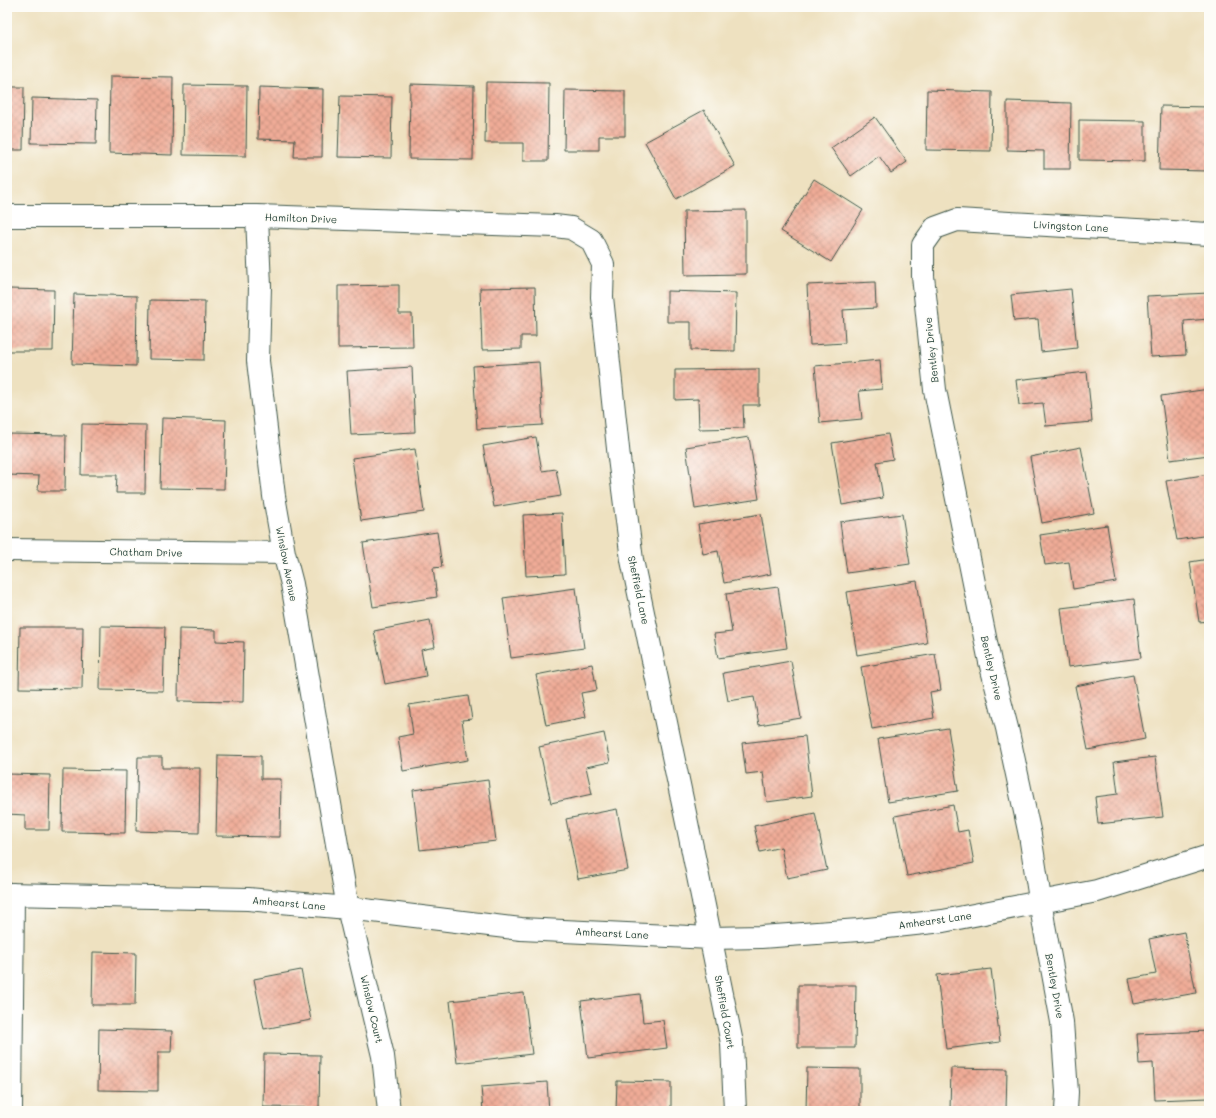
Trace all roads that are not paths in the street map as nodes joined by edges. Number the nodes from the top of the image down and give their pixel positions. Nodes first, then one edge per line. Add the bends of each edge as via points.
1 (7, 216) edge
2 (257, 216) junction
3 (935, 228) joint
4 (1209, 234) edge
5 (591, 240) joint
6 (7, 550) edge
7 (284, 553) junction
8 (1209, 856) edge
9 (10, 894) edge
10 (1041, 901) junction
11 (348, 908) junction
12 (711, 938) junction
13 (11, 1111) edge
14 (389, 1111) edge
15 (735, 1111) edge
16 (1066, 1111) edge

1 - 2 street, Hamilton Drive
2 - 5 street, Hamilton Drive via 555,226 572,228
2 - 7 street, Winslow Avenue via 260,286 258,361 274,496
3 - 4 street, Livingston Lane via 957,220
3 - 10 street, Bentley Drive via 923,246 923,276 935,390 990,662 1030,835
5 - 12 street, Sheffield Lane via 602,264 602,297 632,560
6 - 7 street, Chatham Drive
7 - 11 street, Winslow Avenue via 293,591
8 - 10 street, Amhearst Lane via 1097,891
9 - 11 street, Amhearst Lane via 248,899
9 - 13 street
10 - 12 street, Amhearst Lane via 943,921 761,937
10 - 16 street, Bentley Drive via 1062,1022
11 - 12 street, Amhearst Lane via 521,929
11 - 14 street, Winslow Court via 383,1056
12 - 15 street, Sheffield Court via 732,1043

